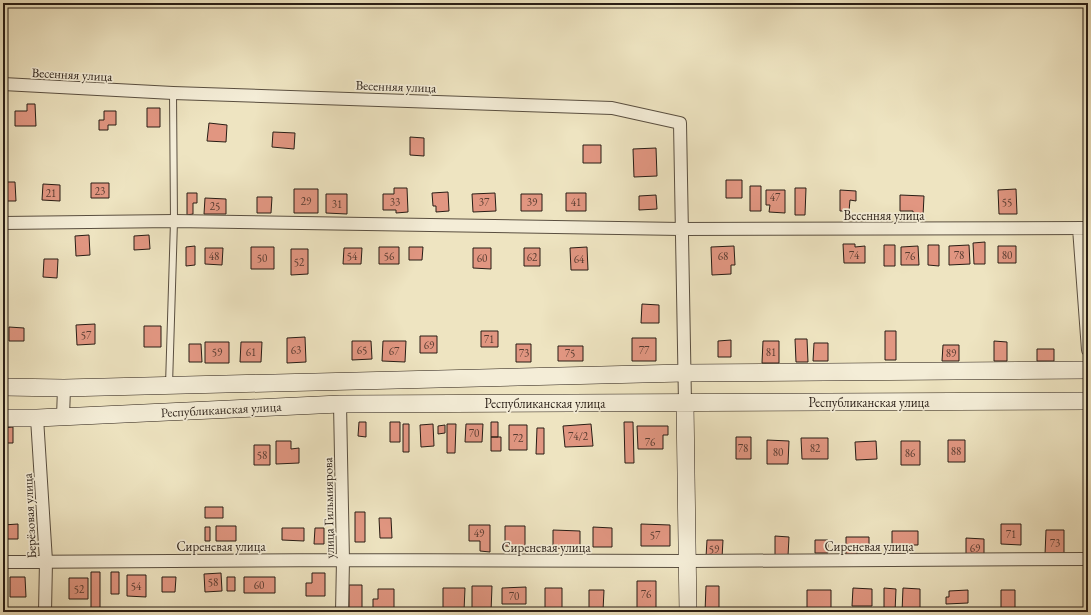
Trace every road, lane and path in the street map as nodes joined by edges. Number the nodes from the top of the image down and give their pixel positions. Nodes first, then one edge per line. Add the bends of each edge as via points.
1 (3, 84) edge
2 (173, 93) junction
3 (174, 221) junction
4 (3, 223) edge
5 (1084, 228) edge
6 (681, 229) junction
7 (1088, 350) edge
8 (1088, 370) edge
9 (684, 372) junction
10 (169, 385) junction
11 (3, 387) edge
12 (64, 388) junction
13 (1088, 401) edge
14 (685, 403) junction
15 (340, 404) junction
16 (63, 417) junction
17 (3, 418) edge
18 (37, 418) junction
19 (1088, 559) edge
20 (343, 560) junction
21 (46, 561) junction
22 (687, 561) junction
23 (3, 562) edge
24 (45, 612) edge
25 (342, 612) edge
26 (688, 612) edge

1 - 2 street, Весенняя улица
2 - 3 lane
2 - 6 street, Весенняя улица via 612,108 680,123
3 - 4 street, Весенняя улица
3 - 6 street, Весенняя улица
3 - 10 lane
5 - 6 street, Весенняя улица
5 - 7 street
6 - 9 street, Весенняя улица
8 - 9 street, Республиканская улица
9 - 10 street, Республиканская улица
9 - 14 street, Весенняя улица
10 - 12 street, Республиканская улица
11 - 12 street, Республиканская улица
12 - 16 street
13 - 14 street, Республиканская улица
14 - 15 street, Республиканская улица
14 - 22 street
15 - 16 street, Республиканская улица
15 - 20 street, улица Гильмиярова
16 - 18 street, Республиканская улица
17 - 18 street, Республиканская улица
18 - 21 street, Берёзовая улица
19 - 22 street, Сиреневая улица
20 - 21 street, Сиреневая улица
20 - 22 street, Сиреневая улица
20 - 25 street, улица Гильмиярова
21 - 23 street, Сиреневая улица
21 - 24 street, Берёзовая улица
22 - 26 street

